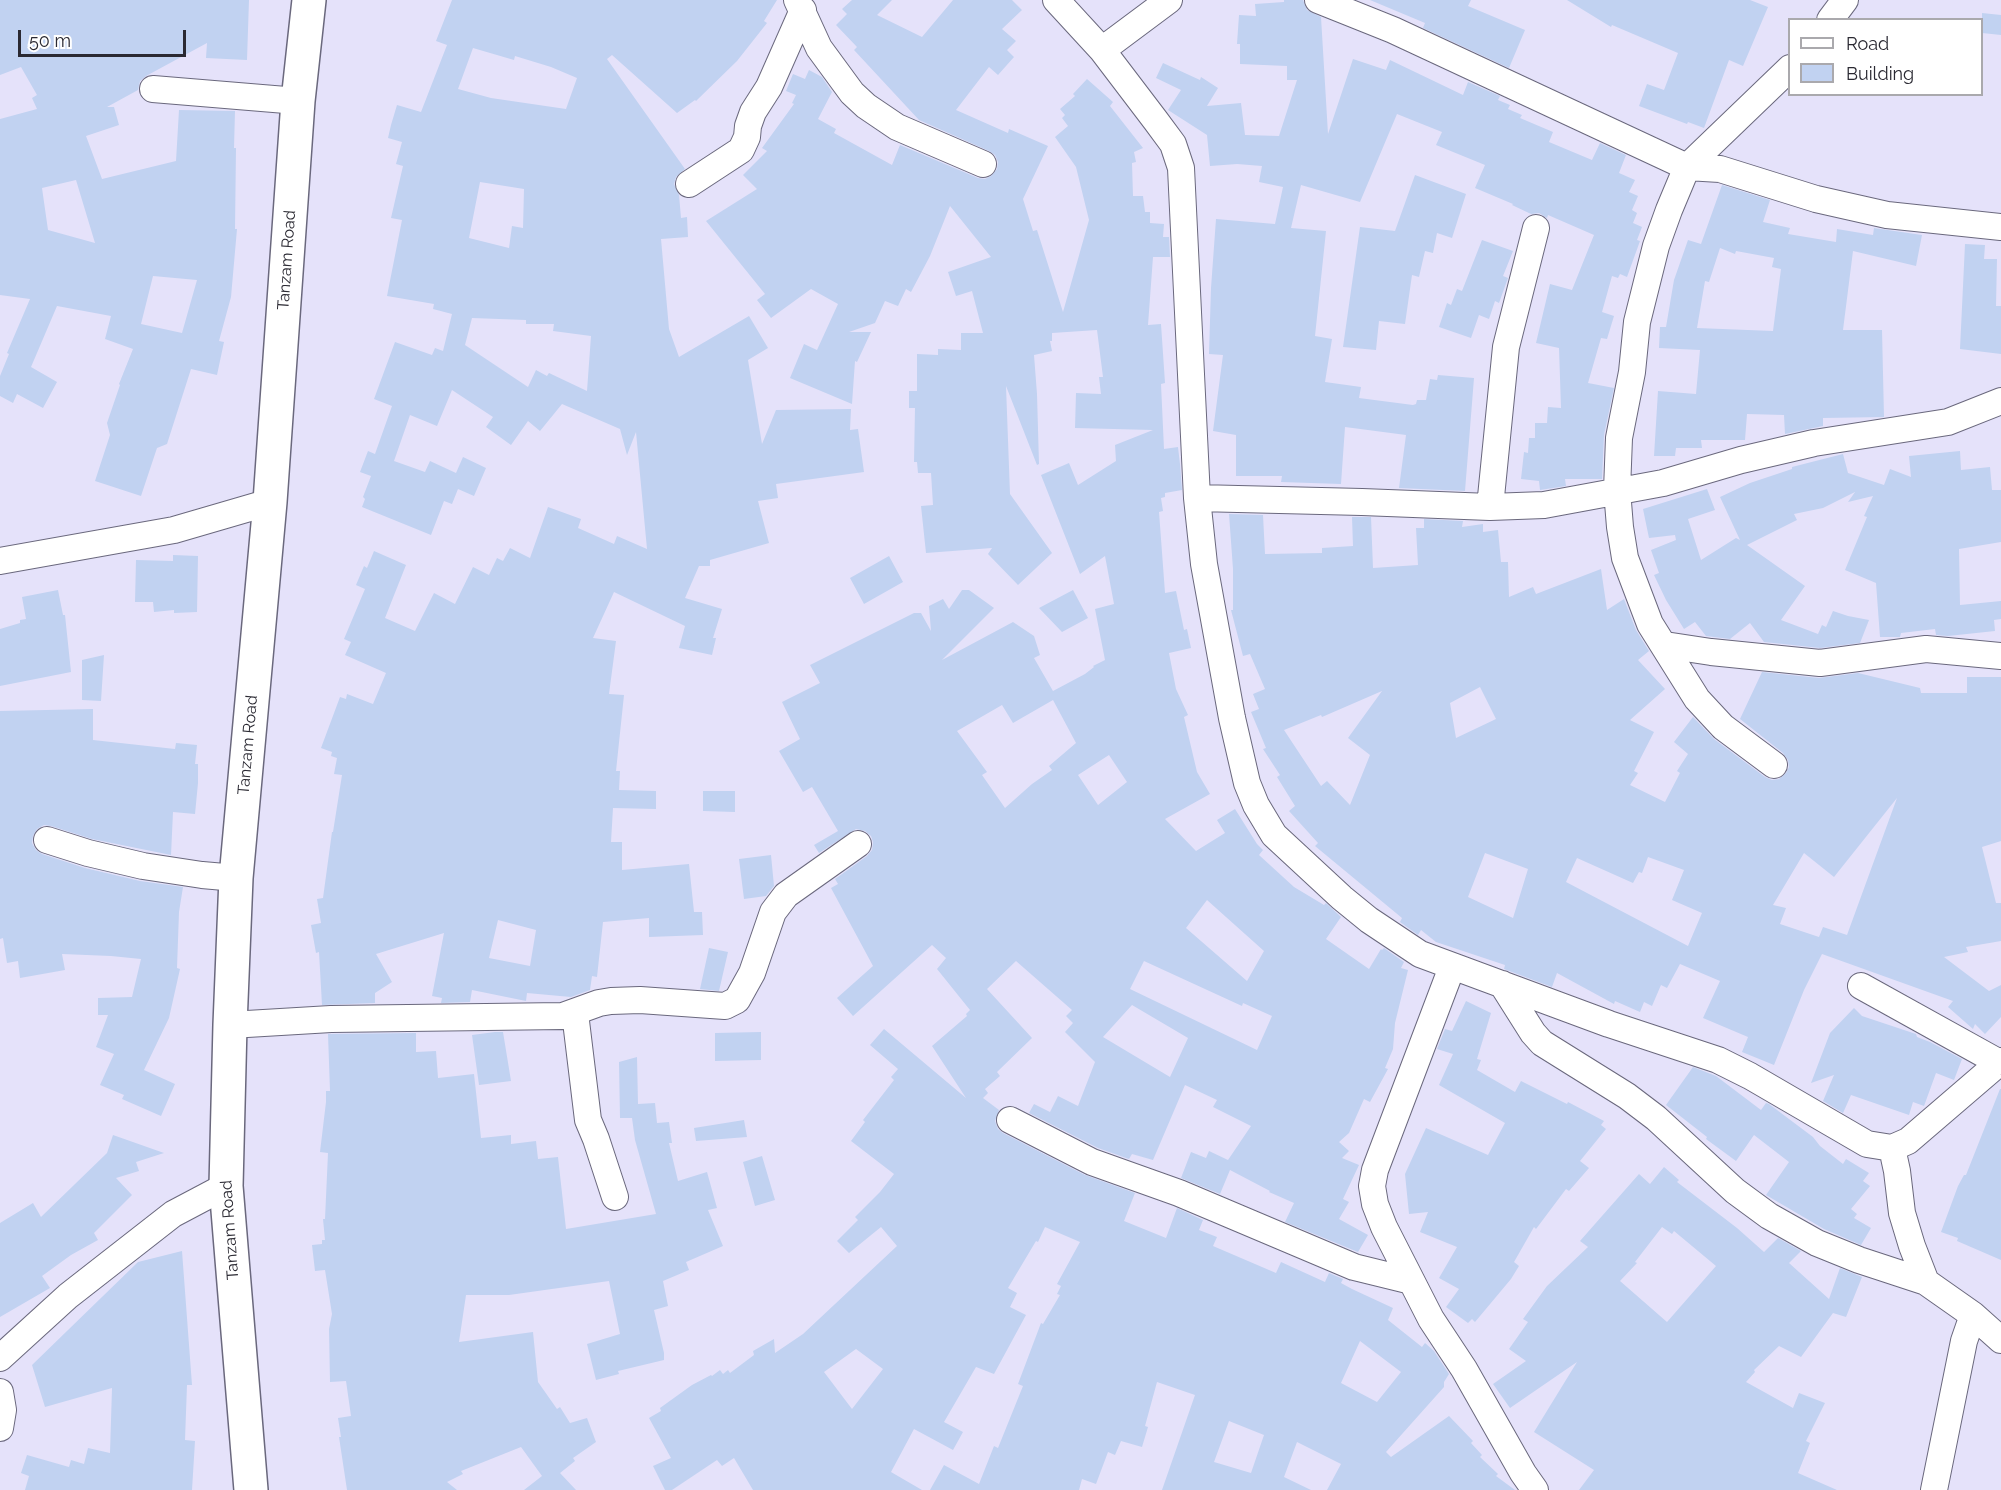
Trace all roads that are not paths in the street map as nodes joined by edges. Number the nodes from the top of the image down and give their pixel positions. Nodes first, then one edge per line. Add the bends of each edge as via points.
1 (309, 0) edge
2 (1056, 0) edge
3 (1169, 0) edge
4 (1318, 0) edge
5 (1845, 0) edge
6 (800, 5) edge
7 (1832, 18) edge
8 (1102, 50) junction
9 (1788, 70) edge
10 (153, 89) dead end
11 (298, 101) junction
12 (983, 164) dead end
13 (1687, 167) junction
14 (689, 184) dead end
15 (2001, 227) edge
16 (1536, 228) dead end
17 (2001, 400) edge
18 (1617, 490) junction
19 (1197, 498) junction
20 (270, 502) junction
21 (1490, 507) junction
22 (0, 561) edge
23 (1665, 645) junction
24 (2001, 656) edge
25 (1774, 765) dead end
26 (47, 840) dead end
27 (858, 844) dead end
28 (236, 878) junction
29 (1420, 954) junction
30 (1452, 967) junction
31 (1502, 984) junction
32 (1861, 986) dead end
33 (575, 1013) junction
34 (1432, 1018) junction
35 (230, 1024) junction
36 (2000, 1062) edge
37 (1010, 1120) dead end
38 (1892, 1148) junction
39 (226, 1186) junction
40 (615, 1197) dead end
41 (1411, 1281) junction
42 (1926, 1282) junction
43 (1973, 1315) junction
44 (2001, 1340) edge
45 (0, 1358) edge
46 (0, 1392) edge
47 (0, 1428) edge
48 (251, 1490) edge
49 (1535, 1490) edge
50 (1934, 1490) edge

1 - 11 highway, Tanzam Road
2 - 8 street
3 - 8 street
4 - 13 street via 1393,30
5 - 7 street
6 - 12 street via 819,48 866,106 897,127
6 - 14 street via 769,87 753,112 741,150
8 - 19 street via 1173,144 1181,168
9 - 13 street
10 - 11 street
11 - 20 highway, Tanzam Road
13 - 15 street via 1720,169 1816,200 1887,215
13 - 18 street via 1656,246 1637,322 1619,438
16 - 21 street via 1506,347
17 - 18 street via 1948,422 1814,443 1663,483
18 - 21 street via 1544,504
18 - 23 street via 1625,558 1650,624
19 - 21 street
19 - 29 street via 1204,564 1232,718 1256,805 1274,835 1308,867 1369,920
20 - 22 street via 174,530
20 - 28 highway, Tanzam Road
23 - 24 street via 1820,663 1926,649
23 - 25 street via 1703,706 1723,727
26 - 28 street via 143,866
27 - 33 street via 786,895 774,912 752,974 737,1000 724,1006 611,1001
28 - 35 highway, Tanzam Road
29 - 30 street
29 - 34 street
30 - 31 street
30 - 34 street
31 - 38 street via 1718,1060 1867,1144
31 - 42 street via 1542,1043 1642,1107 1735,1191 1769,1216 1817,1243
32 - 36 street
33 - 35 street
33 - 40 street via 588,1120
34 - 41 street via 1372,1186 1384,1227
35 - 39 highway, Tanzam Road
36 - 38 street via 1908,1141
37 - 41 street via 1092,1162 1179,1193 1354,1267
38 - 42 street via 1902,1213
39 - 45 street via 173,1214 68,1296
39 - 48 highway, Tanzam Road
41 - 49 street
42 - 43 street
43 - 44 street
43 - 50 street via 1964,1341
46 - 47 street

